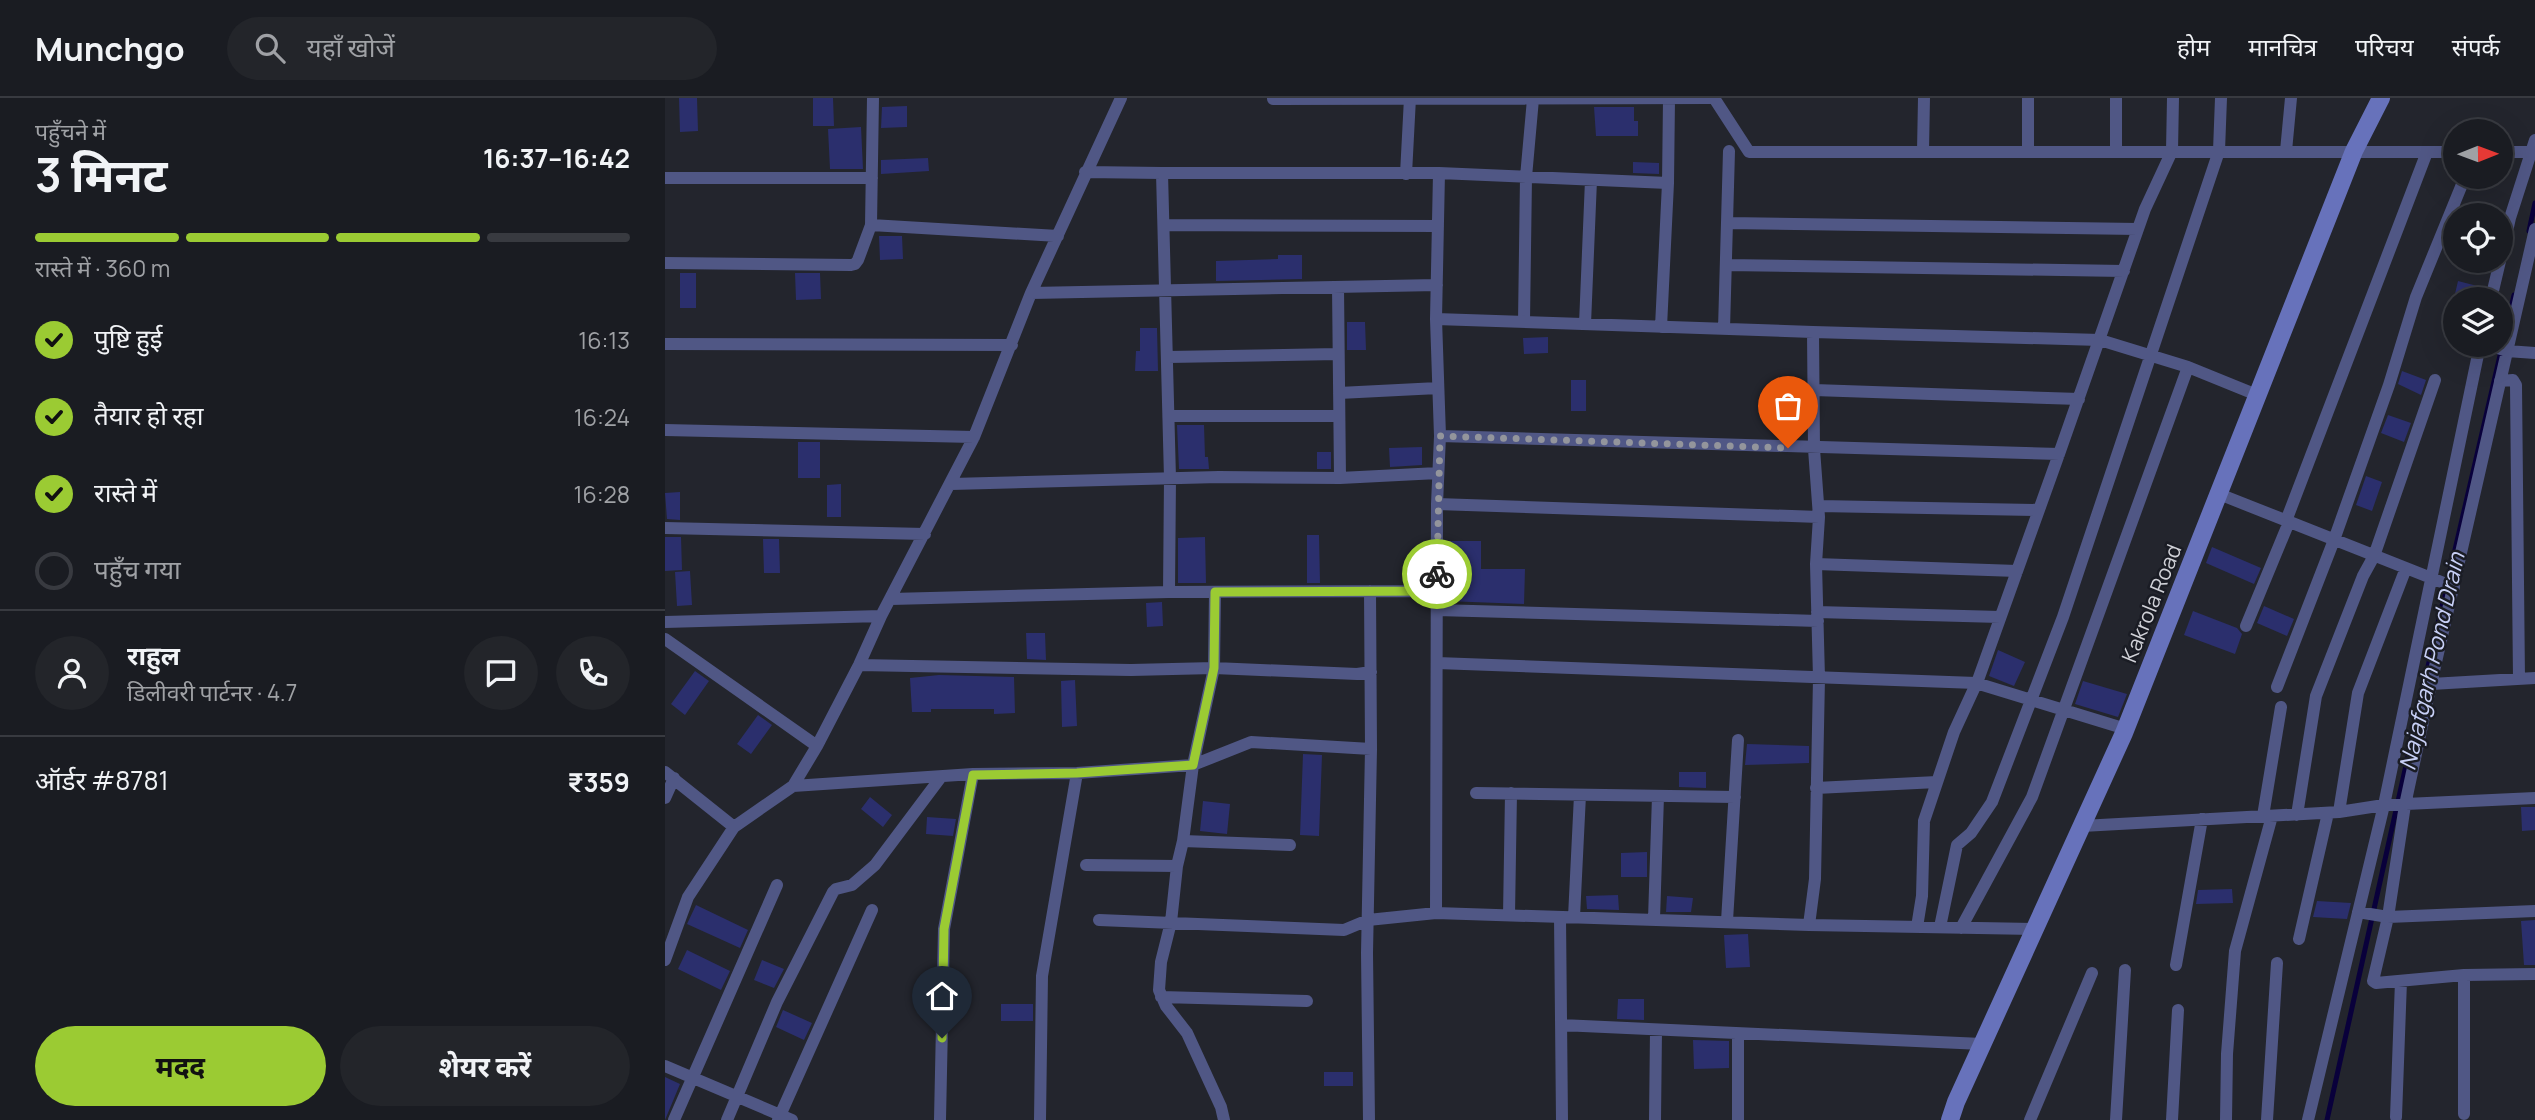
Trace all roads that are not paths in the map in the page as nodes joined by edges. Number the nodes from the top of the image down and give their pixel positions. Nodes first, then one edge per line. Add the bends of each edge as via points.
1 (873, 98) edge
2 (1121, 98) edge
3 (1410, 98) edge
4 (1711, 98) edge
5 (1924, 98) edge
6 (2028, 98) edge
7 (2116, 98) edge
8 (2173, 98) edge
9 (2221, 98) edge
10 (2381, 98) edge
11 (1273, 99) edge
12 (1533, 99) edge
13 (1669, 99) edge
14 (2290, 99) edge
15 (2534, 148) edge
16 (1729, 151) dead end
17 (1923, 151) junction
18 (2028, 151) junction
19 (2116, 151) junction
20 (2172, 151) junction
21 (2219, 151) junction
22 (2286, 151) junction
23 (2354, 151) junction
24 (2513, 151) edge
25 (2427, 152) junction
26 (2443, 152) edge
27 (1085, 172) junction
28 (1162, 173) junction
29 (1439, 173) junction
30 (1406, 174) junction
31 (1526, 177) junction
32 (665, 178) edge
33 (872, 178) junction
34 (1591, 180) junction
35 (1668, 183) junction
36 (2460, 189) edge
37 (2513, 209) edge
38 (1727, 223) junction
39 (871, 225) junction
40 (1165, 225) junction
41 (1438, 226) junction
42 (2138, 229) junction
43 (2535, 229) edge
44 (1058, 236) junction
45 (665, 263) edge
46 (1726, 265) junction
47 (2124, 271) junction
48 (1437, 285) junction
49 (1338, 287) junction
50 (1166, 291) junction
51 (1031, 293) junction
52 (1436, 318) junction
53 (2513, 318) edge
54 (1524, 322) junction
55 (1585, 324) junction
56 (1661, 327) junction
57 (1724, 329) junction
58 (1812, 332) junction
59 (2100, 340) junction
60 (665, 344) edge
61 (1012, 345) junction
62 (2513, 351) edge
63 (1338, 354) junction
64 (2535, 354) edge
65 (2149, 355) junction
66 (1168, 357) junction
67 (2478, 357) edge
68 (2504, 357) edge
69 (2188, 367) junction
70 (2435, 380) dead end
71 (2500, 381) junction
72 (1438, 388) junction
73 (1814, 390) junction
74 (1339, 393) junction
75 (2257, 395) junction
76 (2079, 399) junction
77 (1169, 416) junction
78 (1339, 416) junction
79 (665, 430) edge
80 (974, 436) junction
81 (1440, 436) junction
82 (1814, 449) junction
83 (2059, 454) junction
84 (1438, 473) junction
85 (1170, 478) junction
86 (1340, 478) junction
87 (951, 484) junction
88 (2218, 494) junction
89 (1437, 504) junction
90 (2039, 510) junction
91 (1819, 511) junction
92 (2288, 521) junction
93 (665, 528) edge
94 (925, 534) junction
95 (2334, 540) junction
96 (2374, 556) junction
97 (1816, 564) junction
98 (2406, 568) junction
99 (2017, 571) junction
100 (2435, 579) junction
101 (2452, 586) junction
102 (1370, 591) junction
103 (1437, 591) junction
104 (1170, 592) junction
105 (1215, 592) junction
106 (891, 598) junction
107 (1437, 610) junction
108 (881, 616) junction
109 (1817, 617) junction
110 (2000, 617) junction
111 (665, 622) edge
112 (2246, 626) dead end
113 (665, 639) edge
114 (1437, 663) junction
115 (859, 665) junction
116 (1214, 668) junction
117 (1371, 672) junction
118 (1819, 678) junction
119 (2535, 678) edge
120 (2519, 679) junction
121 (1976, 683) junction
122 (2431, 684) junction
123 (2277, 687) dead end
124 (2031, 699) junction
125 (2281, 707) dead end
126 (2062, 710) junction
127 (2126, 729) junction
128 (1738, 740) dead end
129 (817, 746) junction
130 (1371, 749) junction
131 (1193, 765) junction
132 (1077, 773) junction
133 (670, 775) edge
134 (973, 775) junction
135 (941, 777) junction
136 (1937, 782) junction
137 (793, 786) junction
138 (1816, 788) junction
139 (1476, 793) dead end
140 (1511, 793) junction
141 (1580, 795) junction
142 (1658, 796) junction
143 (1735, 797) junction
144 (665, 798) edge
145 (2535, 798) edge
146 (2395, 805) junction
147 (2333, 813) junction
148 (2297, 815) junction
149 (2268, 816) junction
150 (2202, 820) junction
151 (2082, 826) junction
152 (734, 827) junction
153 (1183, 841) junction
154 (1290, 845) dead end
155 (1086, 865) dead end
156 (1177, 866) junction
157 (777, 885) dead end
158 (872, 910) dead end
159 (2535, 911) edge
160 (1436, 914) junction
161 (2373, 914) junction
162 (1509, 915) junction
163 (1560, 917) junction
164 (1574, 917) junction
165 (1654, 919) junction
166 (1099, 920) dead end
167 (1368, 920) junction
168 (1727, 921) junction
169 (1171, 922) junction
170 (1809, 925) junction
171 (1917, 927) junction
172 (1940, 927) junction
173 (1961, 928) junction
174 (2035, 929) junction
175 (669, 934) edge
176 (2299, 939) dead end
177 (665, 960) edge
178 (2277, 963) dead end
179 (2175, 965) dead end
180 (2125, 970) dead end
181 (2092, 973) dead end
182 (2535, 974) edge
183 (2464, 975) junction
184 (2401, 981) junction
185 (1161, 998) junction
186 (1307, 1001) dead end
187 (2178, 1010) dead end
188 (1561, 1025) junction
189 (1655, 1030) junction
190 (1738, 1034) junction
191 (1982, 1044) junction
192 (665, 1066) edge
193 (693, 1079) junction
194 (737, 1096) junction
195 (2464, 1114) dead end
196 (2396, 1117) dead end
197 (783, 1118) edge
198 (674, 1120) edge
199 (727, 1120) edge
200 (940, 1120) edge
201 (1040, 1120) edge
202 (1224, 1120) edge
203 (1369, 1120) edge
204 (1562, 1120) edge
205 (1655, 1120) edge
206 (1738, 1120) edge
207 (1950, 1120) edge
208 (2030, 1120) edge
209 (2116, 1120) edge
210 (2172, 1120) edge
211 (2226, 1120) edge
212 (2267, 1120) edge
213 (2308, 1120) edge

1 - 33 street
2 - 27 street
3 - 11 street
3 - 12 street
3 - 30 street
4 - 13 street
4 - 17 street via 1749,152
5 - 17 street
6 - 18 street
7 - 19 street
8 - 20 street
9 - 21 street
10 - 23 street, Kakrola Road
12 - 13 street
12 - 31 street
13 - 35 street
14 - 22 street
15 - 24 street
15 - 37 street
16 - 38 street
17 - 18 street
18 - 19 street
19 - 20 street
20 - 21 street
20 - 42 street
21 - 22 street
21 - 65 street
22 - 23 street
23 - 25 street
23 - 75 street, Kakrola Road
25 - 26 street
25 - 92 street
27 - 28 street
27 - 44 street
28 - 30 street
28 - 40 street
29 - 30 street
29 - 31 street
29 - 41 street
31 - 34 street
31 - 54 street
32 - 33 street
33 - 39 street
34 - 35 street
34 - 55 street
35 - 56 street
36 - 95 street via 2416,297
38 - 42 street
38 - 46 street
39 - 44 street
39 - 45 street via 855,264
40 - 41 street
40 - 50 street
41 - 48 street
42 - 47 street
43 - 53 street
44 - 51 street
46 - 47 street
46 - 57 street
47 - 59 street
48 - 49 street
48 - 52 street
49 - 50 street
49 - 63 street
50 - 51 street
50 - 66 street
51 - 61 street
52 - 54 street
52 - 72 street
54 - 55 street
55 - 56 street
56 - 57 street
57 - 58 street
58 - 59 street
58 - 73 street
59 - 65 street
59 - 76 street
60 - 61 street
61 - 80 street
62 - 64 street
63 - 66 street
63 - 74 street
65 - 69 street
65 - 124 street via 2063,617
66 - 77 street
67 - 100 street
68 - 71 street
69 - 75 street
69 - 126 street
70 - 96 street
71 - 101 street
71 - 120 street via 2513,380 2516,385
72 - 74 street
72 - 81 street
73 - 76 street
73 - 82 street
74 - 78 street
75 - 88 street, Kakrola Road
76 - 83 street
77 - 78 street
77 - 85 street
78 - 86 street
79 - 80 street
80 - 87 street
81 - 82 street
81 - 84 street
82 - 83 street
82 - 91 street
83 - 90 street
84 - 86 street
84 - 89 street
85 - 86 street
85 - 87 street
85 - 104 street
87 - 94 street
88 - 92 street
88 - 127 street, Kakrola Road
89 - 91 street
89 - 103 street
90 - 91 street
90 - 99 street
91 - 97 street
92 - 95 street
92 - 112 street
93 - 94 street
94 - 106 street
95 - 96 street
95 - 123 street
96 - 98 street
96 - 148 street via 2316,696
97 - 99 street
97 - 109 street
98 - 100 street
98 - 147 street via 2358,693
99 - 110 street
100 - 101 street
100 - 146 street
101 - 122 street
102 - 103 street
102 - 105 street
102 - 117 street
103 - 107 street
104 - 105 street
104 - 106 street
105 - 116 street
106 - 108 street
107 - 109 street
107 - 114 street
108 - 111 street
108 - 115 street
109 - 110 street
109 - 118 street
110 - 121 street
113 - 129 street
114 - 118 street
114 - 160 street
115 - 116 street
115 - 129 street
116 - 117 street
116 - 131 street
117 - 130 street
118 - 121 street
118 - 138 street
119 - 120 street
120 - 122 street
121 - 124 street
121 - 136 street
122 - 146 street
124 - 126 street
124 - 172 street via 1992,802 1957,845
125 - 149 street
126 - 127 street
126 - 173 street via 2032,797
127 - 151 street, Kakrola Road
128 - 143 street
129 - 137 street
130 - 131 street via 1251,742
130 - 167 street
131 - 132 street
131 - 153 street
132 - 134 street
132 - 201 street via 1042,976
133 - 144 street
133 - 152 street
134 - 135 street
134 - 200 street via 944,929
135 - 137 street
135 - 194 street via 876,865 852,885 833,892 777,1002
136 - 138 street
136 - 171 street via 1923,825
137 - 152 street
138 - 170 street via 1815,878
139 - 140 street
140 - 141 street
140 - 162 street
141 - 142 street
141 - 164 street
142 - 143 street
142 - 165 street
143 - 168 street
145 - 146 street
146 - 147 street
146 - 161 street
146 - 161 street
147 - 148 street
147 - 176 street
148 - 149 street
149 - 150 street
149 - 211 street via 2235,951
150 - 151 street
150 - 179 street
151 - 174 street, Kakrola Road
152 - 175 street
153 - 154 street
153 - 156 street
155 - 156 street
156 - 169 street
157 - 193 street
158 - 197 street
159 - 161 street
160 - 162 street
160 - 167 street
161 - 184 street via 2372,980
161 - 213 street
162 - 163 street
163 - 164 street
163 - 188 street
164 - 165 street
165 - 168 street
166 - 169 street
167 - 169 street via 1344,930
167 - 203 street
168 - 170 street
169 - 185 street via 1161,962
170 - 171 street
171 - 172 street
172 - 173 street
173 - 174 street
174 - 191 street, Kakrola Road
175 - 177 street
178 - 212 street
180 - 209 street
181 - 208 street
182 - 183 street
183 - 184 street
183 - 195 street
184 - 196 street
185 - 186 street
185 - 202 street via 1187,1033
187 - 210 street
188 - 189 street
188 - 204 street
189 - 190 street
189 - 205 street
190 - 191 street
190 - 206 street
191 - 207 street, Kakrola Road
192 - 193 street
193 - 194 street
193 - 198 street
194 - 197 street
194 - 199 street

